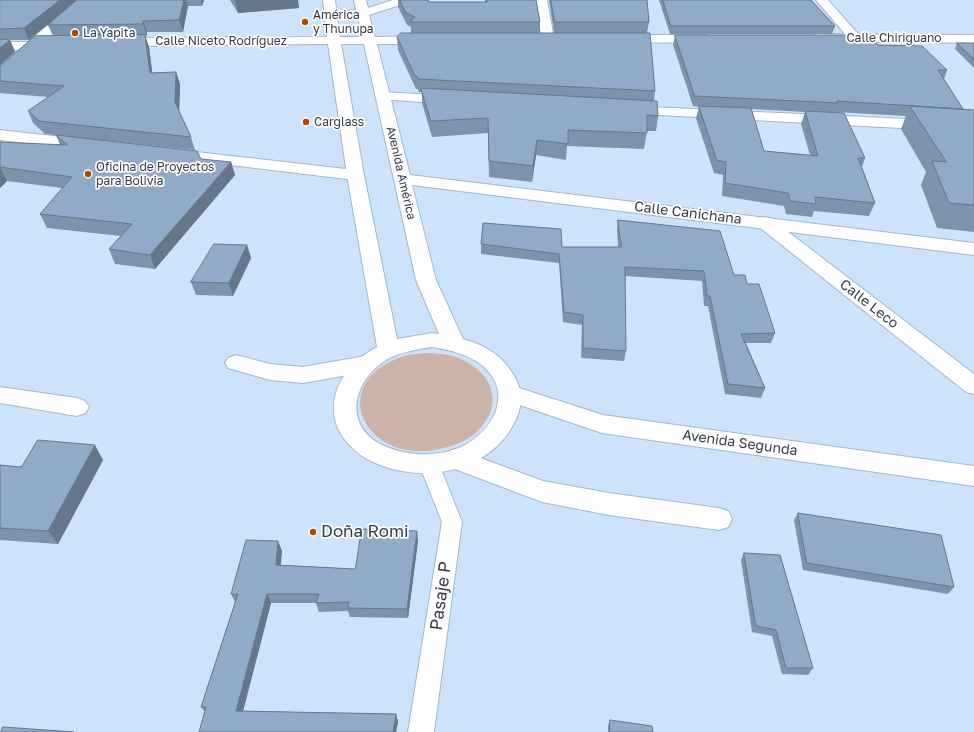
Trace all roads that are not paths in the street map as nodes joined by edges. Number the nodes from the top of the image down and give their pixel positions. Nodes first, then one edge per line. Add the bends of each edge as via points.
1 (86, 0) edge
2 (329, 0) edge
3 (360, 0) edge
4 (405, 0) edge
5 (541, 0) edge
6 (822, 0) edge
7 (363, 14) junction
8 (332, 15) junction
9 (808, 38) edge
10 (855, 38) junction
11 (974, 38) edge
12 (564, 39) edge
13 (611, 39) edge
14 (721, 39) edge
15 (334, 40) junction
16 (368, 40) junction
17 (438, 40) edge
18 (532, 40) edge
19 (548, 40) junction
20 (51, 42) edge
21 (106, 42) edge
22 (34, 44) junction
23 (0, 46) edge
24 (18, 58) edge
25 (383, 96) junction
26 (462, 101) edge
27 (614, 109) edge
28 (974, 127) edge
29 (0, 135) edge
30 (103, 146) edge
31 (158, 153) edge
32 (355, 175) junction
33 (401, 179) junction
34 (764, 222) junction
35 (974, 249) edge
36 (454, 343) junction
37 (388, 349) junction
38 (236, 363) dead end
39 (365, 364) junction
40 (974, 386) edge
41 (510, 393) junction
42 (0, 395) edge
43 (77, 407) dead end
44 (456, 459) junction
45 (429, 464) junction
46 (974, 476) edge
47 (719, 520) dead end
48 (421, 732) edge

1 - 22 street
2 - 8 street
3 - 7 street, Avenida América
4 - 7 street
5 - 19 street
6 - 10 street
7 - 8 street
7 - 16 street, Avenida América
8 - 15 street
9 - 10 street, Calle Chiriguano
10 - 11 street, Calle Chiriguano
12 - 19 street
13 - 14 street
15 - 16 street
15 - 21 street, Calle Niceto Rodríguez
15 - 32 street
16 - 17 street
16 - 25 street, Avenida América
18 - 19 street
20 - 22 street
22 - 23 street
22 - 24 street
25 - 26 street
25 - 33 street, Avenida América
27 - 28 street
29 - 30 street
31 - 32 street
32 - 37 street
33 - 34 street, Calle Canichana
33 - 36 street, Avenida América via 426,280
34 - 35 street, Calle Canichana
34 - 40 street, Calle Leco
36 - 37 street via 432,340
36 - 41 street via 475,350 492,360 504,375
37 - 39 street
38 - 39 street via 270,372 303,375
39 - 45 street via 351,381 344,400 346,420 357,438 376,452 400,462
41 - 44 street via 508,412 498,432 481,448
41 - 46 street, Avenida Segunda via 602,424
42 - 43 street
44 - 45 street
44 - 47 street via 542,491
45 - 48 lane, Pasaje P via 452,522

